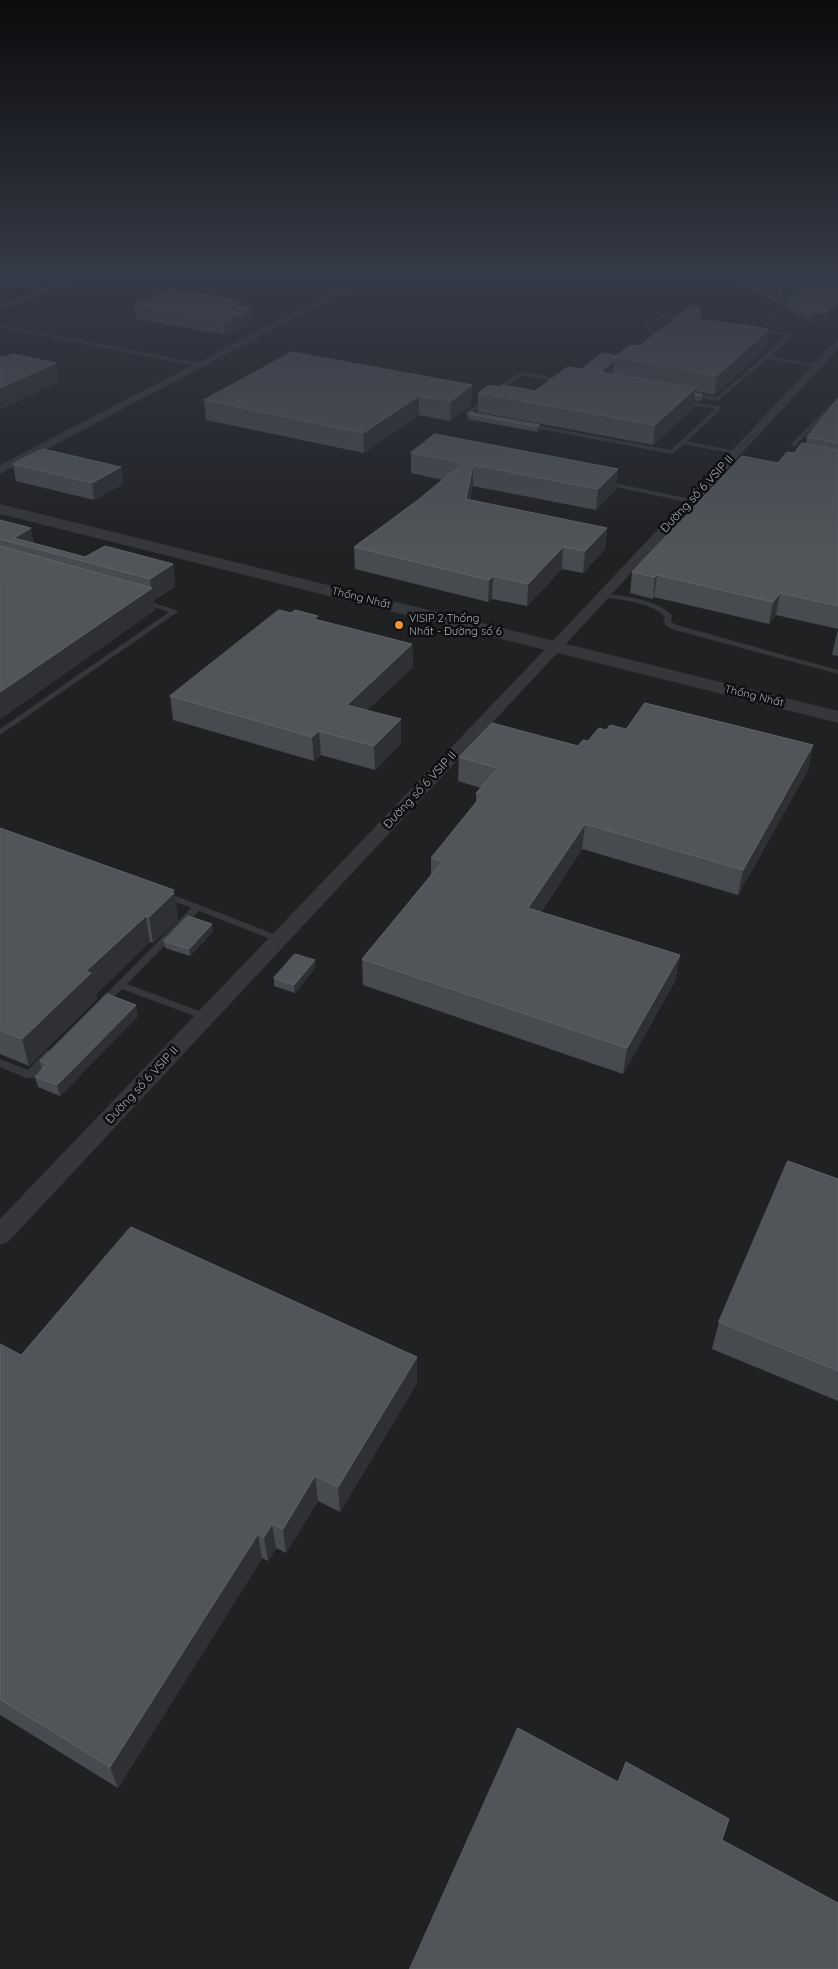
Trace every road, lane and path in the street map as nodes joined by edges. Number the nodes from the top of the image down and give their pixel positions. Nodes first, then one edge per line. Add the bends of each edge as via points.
1 (196, 366) edge
2 (619, 366) edge
3 (757, 366) edge
4 (817, 366) edge
5 (838, 399) edge
6 (682, 442) junction
7 (793, 445) dead end
8 (736, 452) junction
9 (0, 470) edge
10 (595, 481) edge
11 (691, 500) junction
12 (0, 509) edge
13 (603, 595) junction
14 (129, 598) edge
15 (556, 646) junction
16 (838, 672) edge
17 (838, 717) edge
18 (0, 734) edge
19 (152, 889) edge
20 (197, 908) junction
21 (279, 939) junction
22 (120, 985) junction
23 (92, 1013) edge
24 (206, 1017) junction
25 (58, 1047) edge
26 (0, 1063) edge
27 (0, 1235) edge

1 - 9 street
2 - 3 lane via 605,378 718,399
4 - 8 street, Đường số 6 VSIP II
5 - 7 lane
6 - 6 lane via 719,408 524,374 468,414 672,452
6 - 8 lane
8 - 11 street, Đường số 6 VSIP II
10 - 11 lane
11 - 13 street, Đường số 6 VSIP II
12 - 15 street, Thống Nhất
13 - 15 street, Đường số 6 VSIP II
13 - 16 lane via 658,608 666,613 669,617 667,623 674,628
14 - 18 lane via 175,610
15 - 17 street, Thống Nhất
15 - 21 street, Đường số 6 VSIP II
19 - 20 lane
20 - 21 lane
20 - 22 lane
21 - 24 street, Đường số 6 VSIP II
22 - 23 lane
22 - 24 lane
24 - 27 street, Đường số 6 VSIP II
25 - 26 lane via 30,1075

